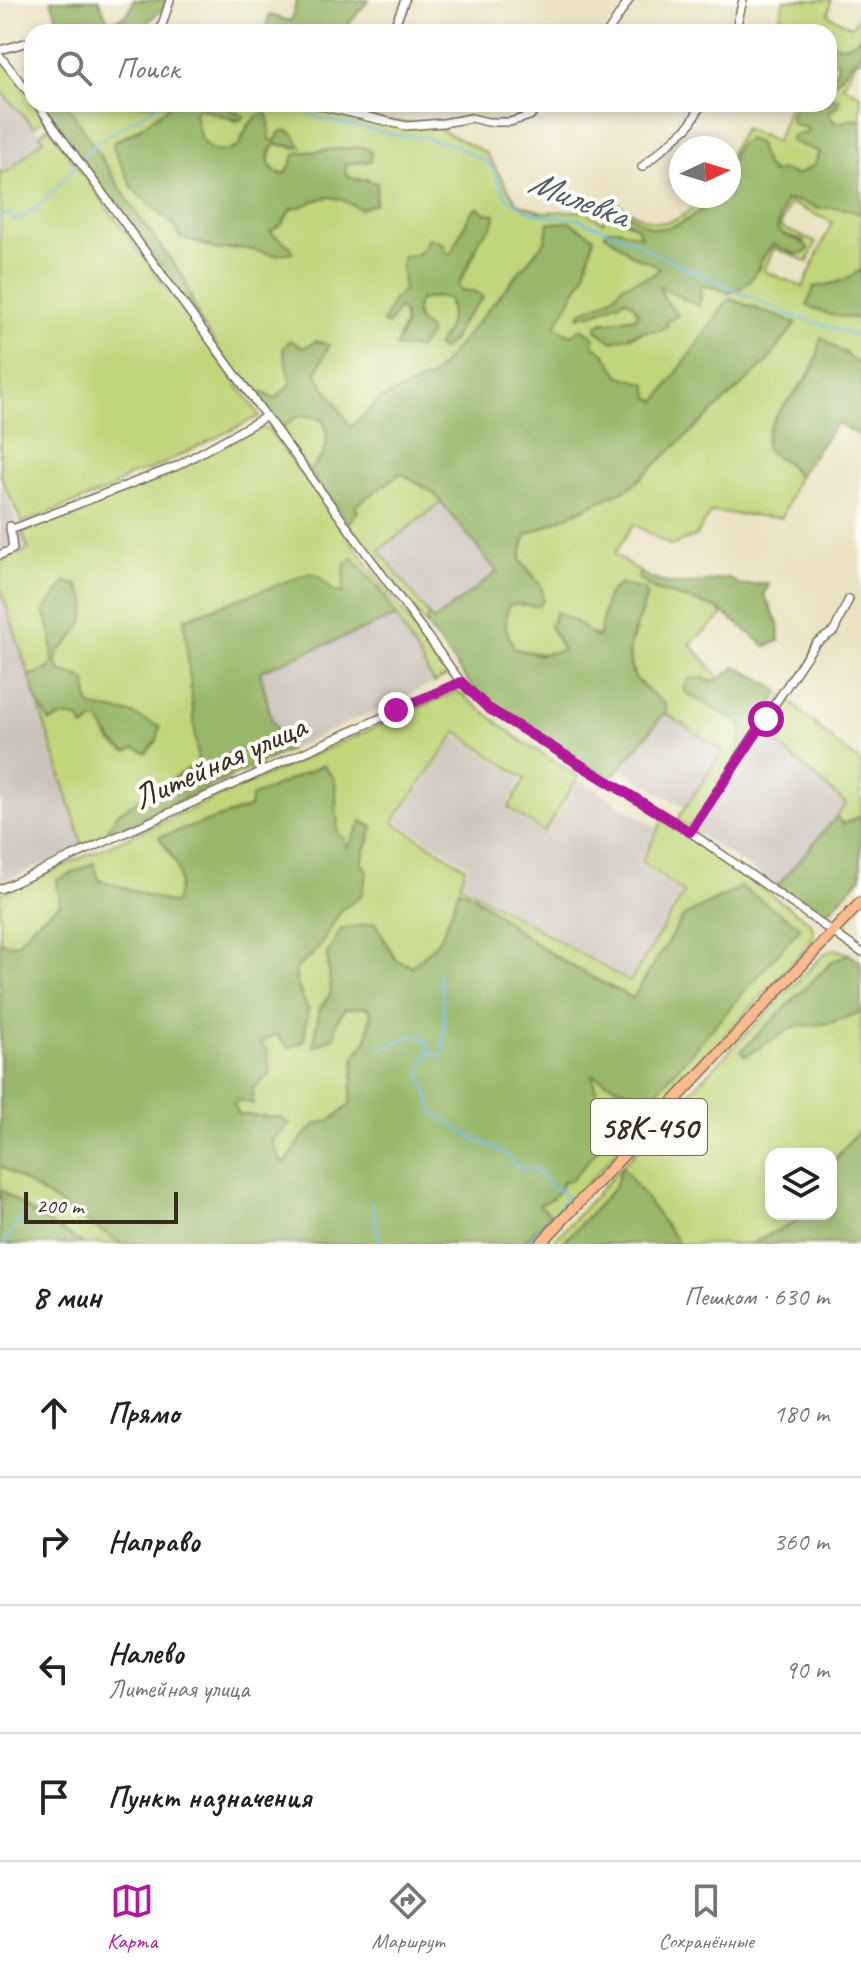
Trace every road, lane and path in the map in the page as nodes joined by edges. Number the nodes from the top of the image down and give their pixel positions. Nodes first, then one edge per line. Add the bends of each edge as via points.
1 (170, 0) edge
2 (405, 0) edge
3 (629, 0) edge
4 (743, 0) edge
5 (162, 24) edge
6 (395, 24) edge
7 (613, 24) edge
8 (737, 24) edge
9 (24, 43) edge
10 (0, 50) edge
11 (0, 56) edge
12 (24, 87) edge
13 (43, 112) edge
14 (347, 112) edge
15 (534, 112) edge
16 (697, 112) edge
17 (642, 167) dead end
18 (265, 417) junction
19 (0, 555) edge
20 (849, 599) dead end
21 (461, 682) junction
22 (690, 832) junction
23 (0, 889) edge
24 (861, 902) edge
25 (834, 931) junction
26 (861, 952) edge
27 (540, 1244) edge

1 - 5 street
2 - 6 street
3 - 7 street
4 - 8 street
9 - 10 street
11 - 12 street
13 - 18 street
14 - 15 street via 406,126 471,118 510,122
16 - 17 street via 689,126
18 - 19 street via 177,466 10,528 13,549
18 - 21 street
20 - 22 street via 834,631 808,654
21 - 22 street via 488,708
21 - 23 street, Литейная улица
22 - 25 street
24 - 25 highway, 58К-450
25 - 26 street
25 - 27 highway, 58К-450

